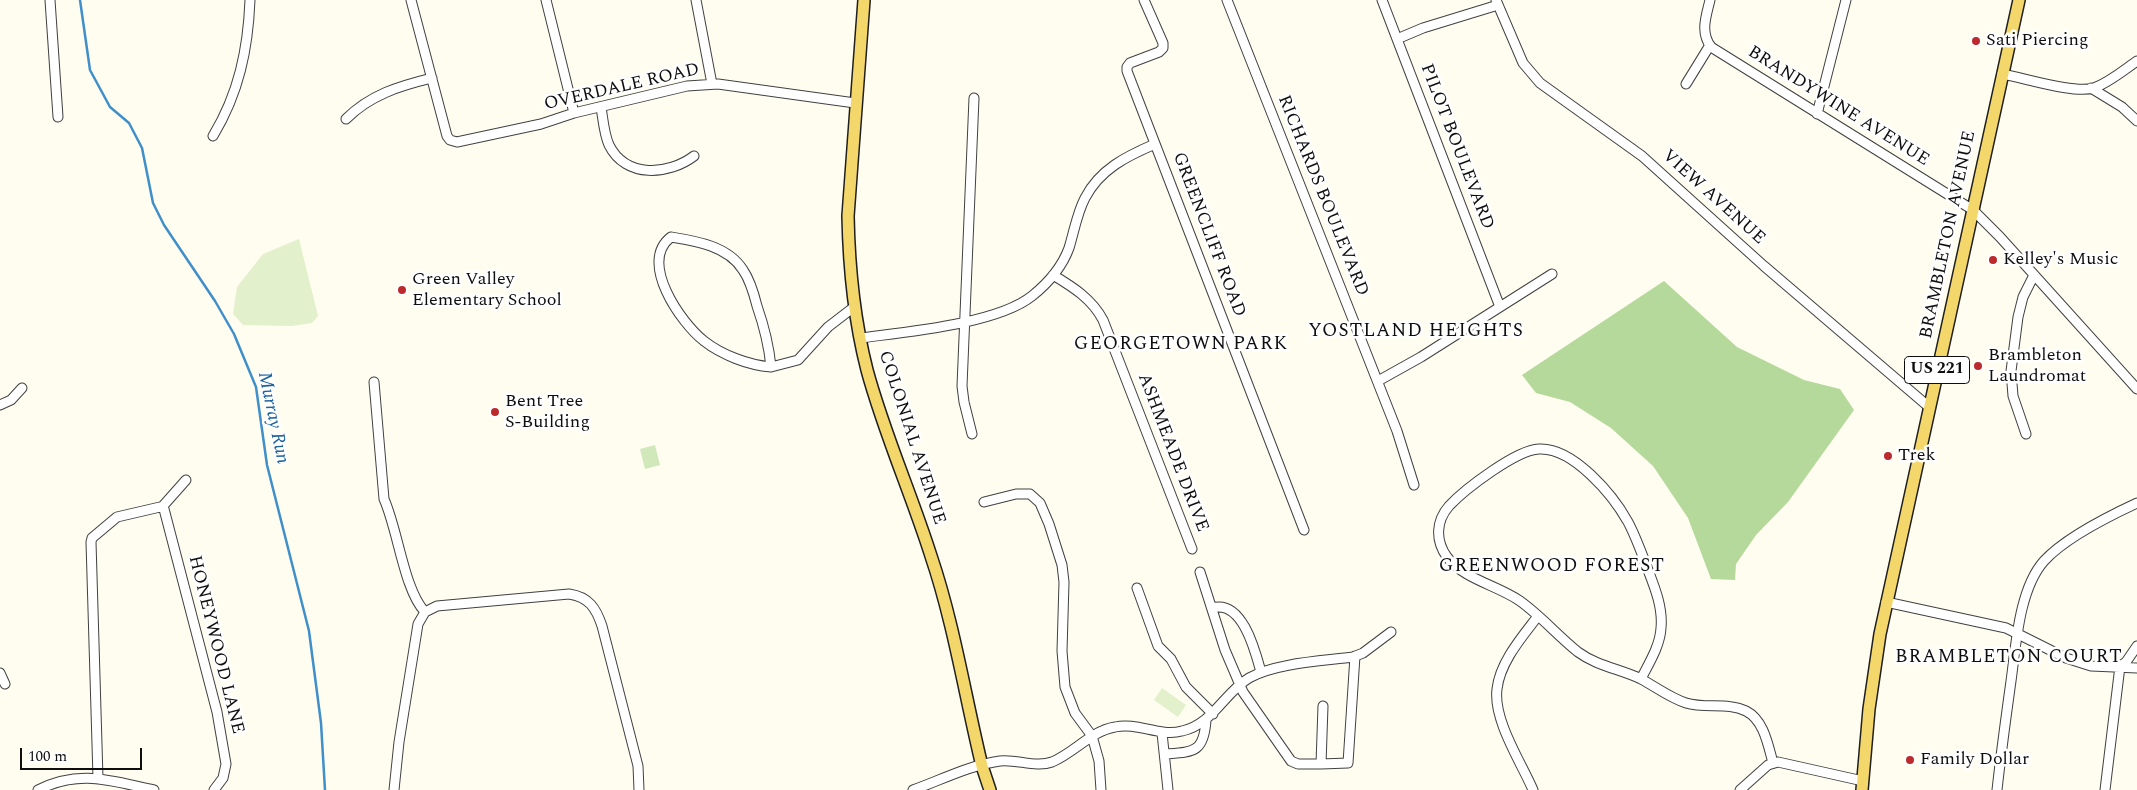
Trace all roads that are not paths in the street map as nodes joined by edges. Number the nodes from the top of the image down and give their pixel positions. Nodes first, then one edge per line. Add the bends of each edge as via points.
1 (50, 0) edge
2 (250, 0) edge
3 (411, 0) edge
4 (546, 0) edge
5 (696, 0) edge
6 (864, 0) edge
7 (1144, 0) edge
8 (1227, 0) edge
9 (1382, 0) edge
10 (1710, 0) edge
11 (1846, 0) edge
12 (2019, 0) edge
13 (1497, 2) edge
14 (1397, 39) junction
15 (1710, 45) junction
16 (2137, 60) edge
17 (2002, 74) junction
18 (432, 78) junction
19 (712, 84) junction
20 (1686, 84) dead end
21 (2091, 88) junction
22 (974, 98) dead end
23 (855, 103) junction
24 (601, 107) junction
25 (574, 113) junction
26 (1817, 114) junction
27 (58, 117) dead end
28 (346, 119) dead end
29 (2137, 121) edge
30 (212, 136) dead end
31 (1155, 144) junction
32 (694, 156) dead end
33 (1973, 210) junction
34 (1552, 274) dead end
35 (1053, 275) junction
36 (2034, 275) junction
37 (854, 307) junction
38 (1500, 307) junction
39 (966, 321) junction
40 (860, 338) junction
41 (771, 367) junction
42 (1378, 381) junction
43 (374, 382) dead end
44 (22, 388) dead end
45 (2137, 389) edge
46 (0, 405) edge
47 (1929, 407) junction
48 (972, 434) dead end
49 (2026, 434) dead end
50 (186, 480) dead end
51 (1414, 485) dead end
52 (984, 502) dead end
53 (2137, 503) edge
54 (162, 507) junction
55 (1304, 530) dead end
56 (1192, 549) dead end
57 (1200, 572) dead end
58 (1137, 588) dead end
59 (1886, 602) junction
60 (1212, 608) junction
61 (425, 612) junction
62 (1538, 616) junction
63 (1391, 632) dead end
64 (2018, 632) junction
65 (2137, 646) edge
66 (1355, 656) junction
67 (2120, 666) junction
68 (2137, 668) edge
69 (1261, 672) junction
70 (0, 673) edge
71 (1641, 680) junction
72 (4, 684) dead end
73 (1240, 686) junction
74 (1323, 706) dead end
75 (1210, 717) junction
76 (1162, 733) junction
77 (1092, 736) junction
78 (1165, 754) junction
79 (1773, 763) junction
80 (1321, 764) junction
81 (982, 766) junction
82 (98, 778) junction
83 (1862, 786) edge
84 (38, 790) edge
85 (154, 790) edge
86 (214, 790) edge
87 (394, 790) edge
88 (639, 790) edge
89 (913, 790) edge
90 (990, 790) edge
91 (1101, 790) edge
92 (1168, 790) edge
93 (1533, 790) edge
94 (1740, 790) edge
95 (1997, 790) edge
96 (2105, 790) edge

1 - 27 street
2 - 30 street via 242,70 230,104
3 - 18 street
4 - 25 street
5 - 19 street
6 - 23 main road, COLONIAL AVENUE
7 - 31 street, GREENCLIFF ROAD via 1163,48 1130,63 1127,71
8 - 42 street, RICHARDS BOULEVARD
9 - 14 street, PILOT BOULEVARD
10 - 15 street via 1704,24
11 - 26 street
12 - 17 main road, BRAMBLETON AVENUE / US 221
13 - 14 street
13 - 47 street, VIEW AVENUE via 1523,63 1540,83 1642,156
14 - 38 street, PILOT BOULEVARD
15 - 20 street
15 - 26 street, BRANDYWINE AVENUE
16 - 21 street via 2106,82
17 - 21 street via 2078,90
17 - 33 main road, BRAMBLETON AVENUE / US 221
18 - 25 street, OVERDALE ROAD via 446,136 457,142 541,124
18 - 28 street via 379,95
19 - 23 street, OVERDALE ROAD
19 - 24 street, OVERDALE ROAD via 687,86
21 - 29 street via 2122,107
22 - 39 street
23 - 37 main road, COLONIAL AVENUE via 848,216
24 - 25 street, OVERDALE ROAD
24 - 32 street via 609,145 626,164 646,170 666,170
26 - 33 street, BRANDYWINE AVENUE
31 - 35 street via 1116,163 1092,187 1084,199 1068,251
31 - 55 street, GREENCLIFF ROAD
33 - 36 street, BRANDYWINE AVENUE
33 - 47 main road, BRAMBLETON AVENUE / US 221
34 - 38 street
35 - 39 street via 1020,304
35 - 56 street, ASHMEADE DRIVE via 1092,302 1103,320
36 - 45 street, BRANDYWINE AVENUE
36 - 49 street via 2021,304 2010,371 2013,396
37 - 40 main road, COLONIAL AVENUE
37 - 41 street via 828,326 798,360
38 - 42 street
39 - 40 street
39 - 48 street via 962,386
40 - 81 main road, COLONIAL AVENUE via 880,411 944,597
41 - 41 street via 763,323 740,266 719,249 693,240 671,238 664,243 659,258 662,281 684,322 704,341 728,356
42 - 51 street, RICHARDS BOULEVARD
43 - 61 street via 384,499 412,594
44 - 46 street via 11,400
47 - 59 main road, BRAMBLETON AVENUE / US 221
50 - 54 street
52 - 77 street via 1025,493 1040,503 1057,545 1064,582 1062,651 1066,687 1075,713
53 - 64 street via 2066,543 2043,562 2027,594
54 - 82 street via 117,517 91,542
54 - 86 street, HONEYWOOD LANE via 217,712 226,764 223,778
57 - 60 street
58 - 75 street via 1158,646 1171,659 1186,687
59 - 64 street
59 - 83 main road, BRAMBLETON AVENUE / US 221 via 1874,668
60 - 69 street via 1228,608 1241,621
60 - 73 street
61 - 87 street via 418,624
61 - 88 street via 437,606 569,594 589,601 598,612 607,643 638,766
62 - 71 street via 1589,659
62 - 71 street via 1514,598 1455,565 1442,549 1438,531 1449,506 1499,466 1530,450 1549,450 1581,466 1611,497 1639,546 1656,589 1662,627 1655,652
62 - 93 street via 1506,664 1497,694 1504,725
63 - 66 street
64 - 67 street via 2079,662 2107,668
64 - 95 street
65 - 67 street
66 - 69 street
66 - 80 street via 1348,763
67 - 68 street
67 - 96 street
69 - 73 street
70 - 72 street
71 - 79 street via 1684,702 1746,711 1764,732
73 - 75 street
73 - 80 street via 1291,761
74 - 80 street
75 - 76 street via 1182,731
75 - 78 street via 1197,748 1187,754
76 - 77 street via 1125,726
76 - 78 street
77 - 81 street via 1047,763 999,761
77 - 91 street via 1099,760
78 - 92 street
79 - 83 street
79 - 94 street
81 - 89 street
81 - 90 main road, COLONIAL AVENUE
82 - 84 street via 60,780
82 - 85 street

